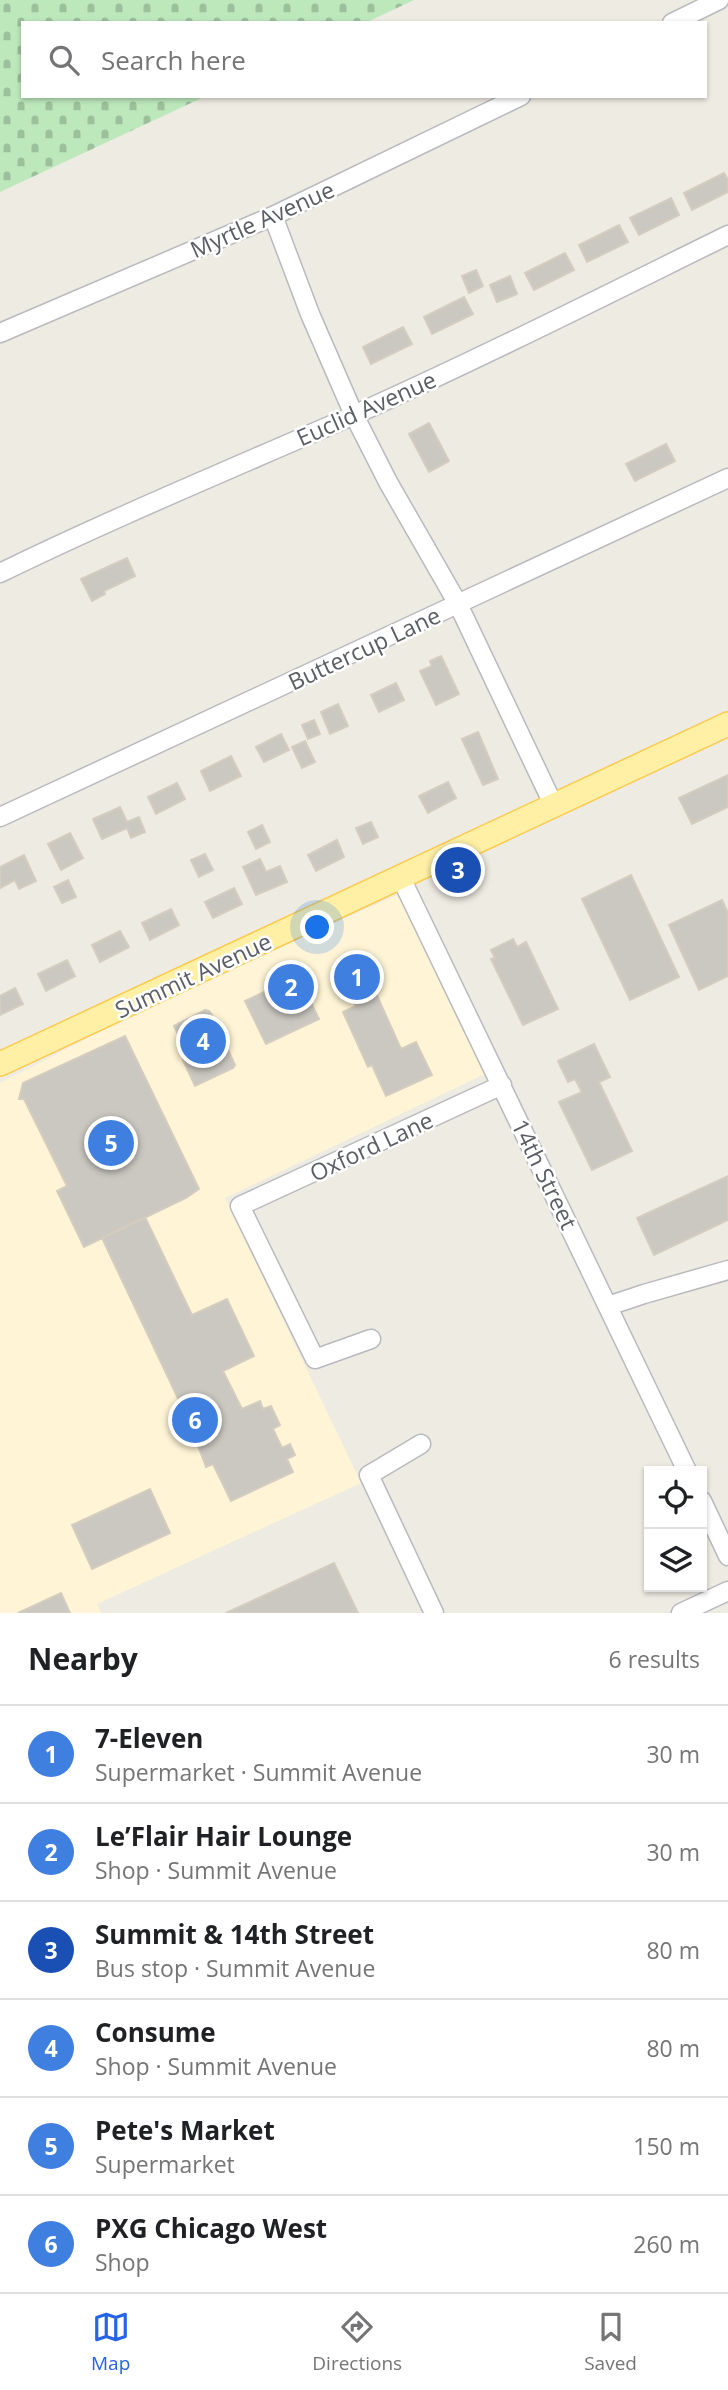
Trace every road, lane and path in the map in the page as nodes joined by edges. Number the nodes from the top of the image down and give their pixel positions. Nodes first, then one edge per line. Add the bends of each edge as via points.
1 (720, 0) edge
2 (728, 6) edge
3 (676, 21) edge
4 (516, 98) edge
5 (274, 216) junction
6 (728, 235) edge
7 (0, 333) edge
8 (354, 415) junction
9 (728, 478) edge
10 (0, 573) edge
11 (458, 604) junction
12 (728, 724) edge
13 (554, 806) junction
14 (0, 817) edge
15 (401, 878) junction
16 (0, 1064) edge
17 (502, 1085) junction
18 (728, 1270) edge
19 (608, 1306) junction
20 (371, 1339) dead end
21 (421, 1444) dead end
22 (685, 1466) edge
23 (707, 1512) edge
24 (728, 1556) edge
25 (728, 1591) edge
26 (433, 1613) edge
27 (681, 1613) edge

1 - 2 street
1 - 3 street
4 - 5 street, Myrtle Avenue
5 - 7 street, Myrtle Avenue
5 - 8 street
6 - 8 street, Euclid Avenue
8 - 10 street, Euclid Avenue via 96,526
8 - 11 street
9 - 11 street, Buttercup Lane
11 - 13 street
11 - 14 street, Buttercup Lane
12 - 13 main road, Summit Avenue
13 - 15 main road, Summit Avenue
15 - 16 main road, Summit Avenue
15 - 17 street, 14th Street
17 - 19 street, 14th Street
17 - 20 street, Oxford Lane via 240,1206 315,1359
18 - 19 street
19 - 22 street, 14th Street
21 - 26 street via 369,1475
23 - 24 street
25 - 27 street

